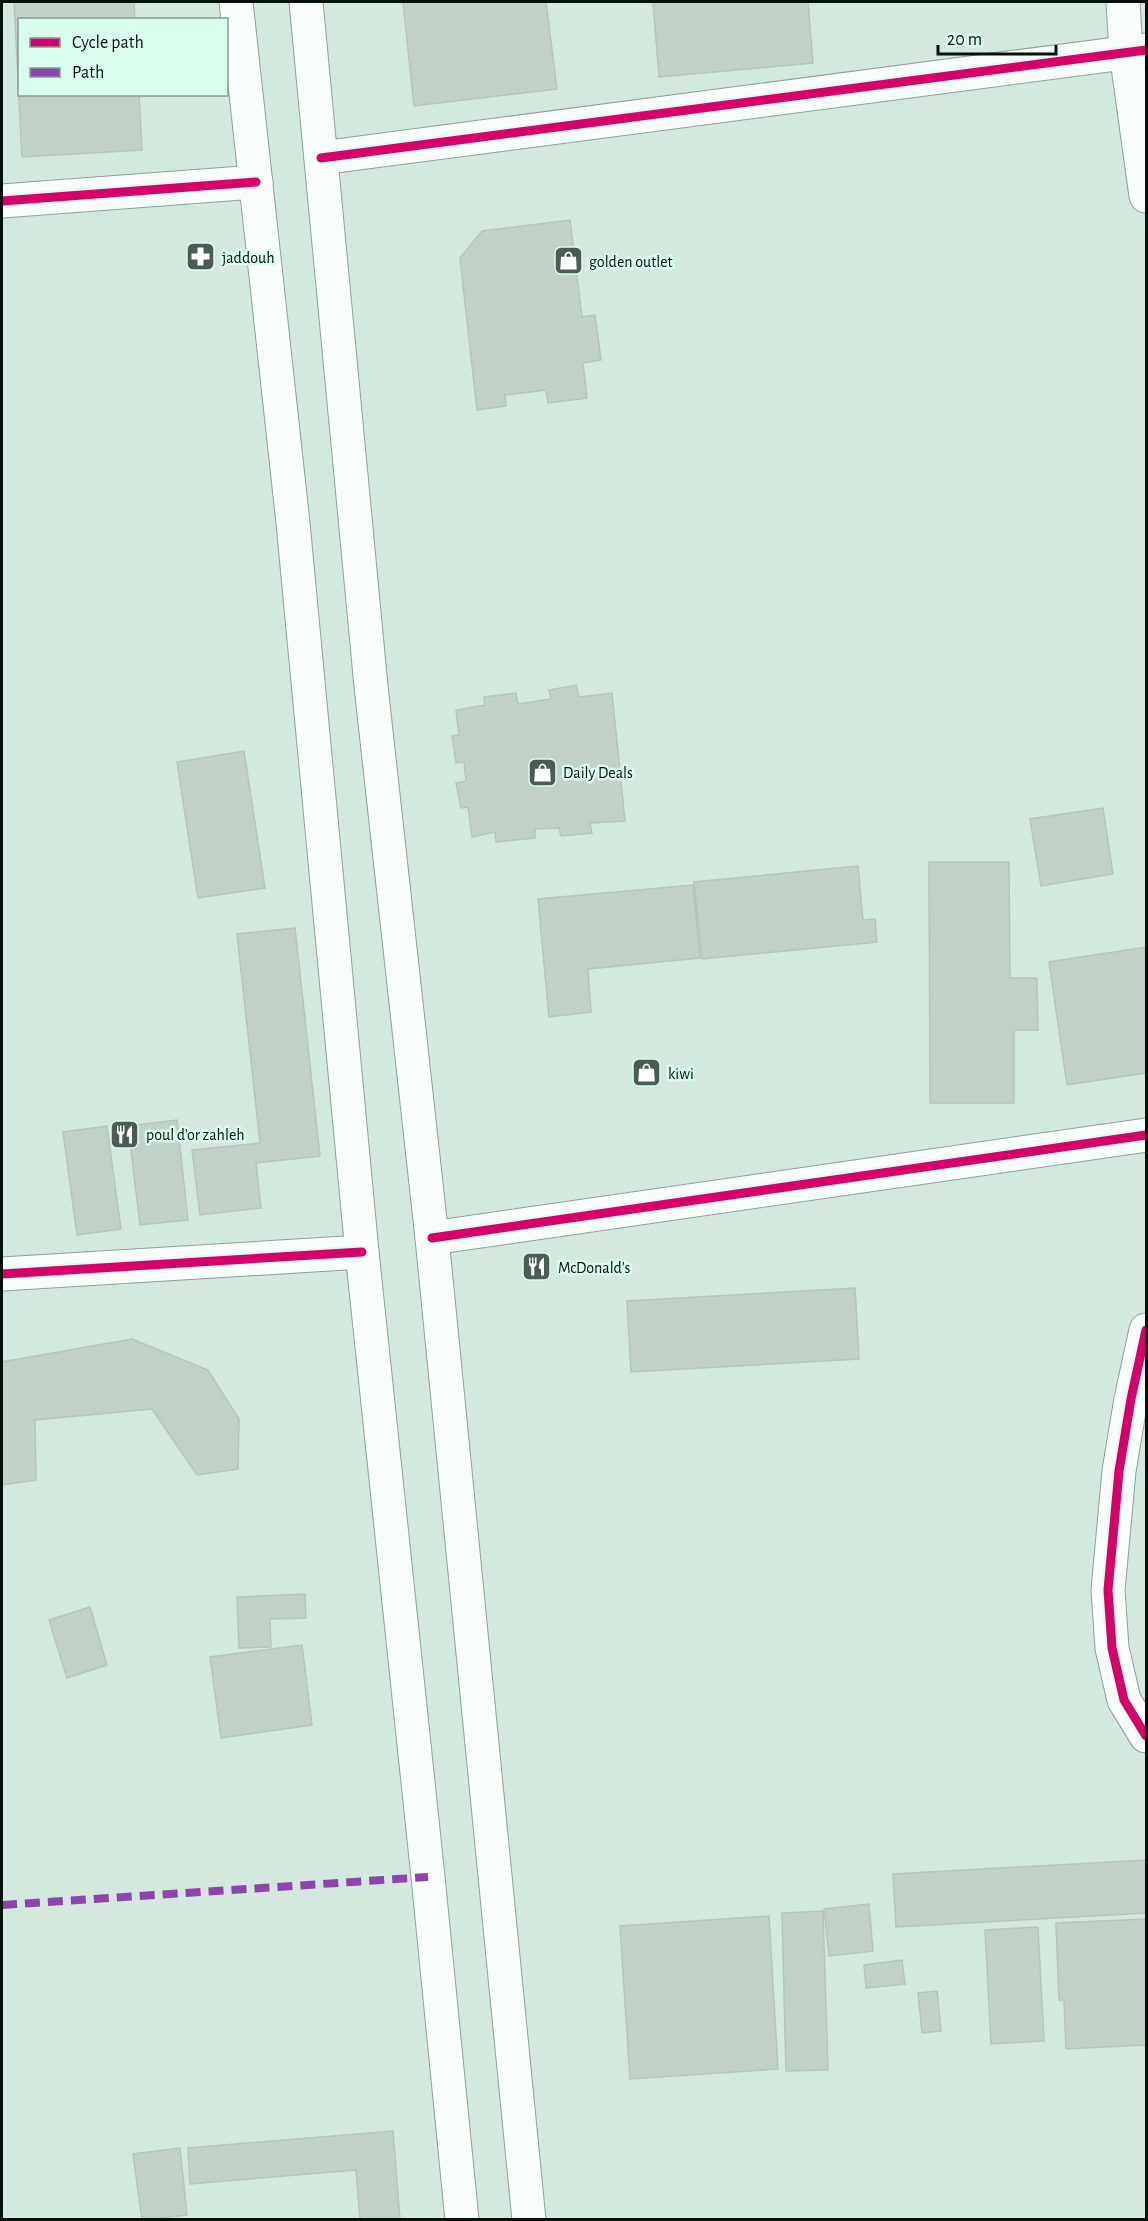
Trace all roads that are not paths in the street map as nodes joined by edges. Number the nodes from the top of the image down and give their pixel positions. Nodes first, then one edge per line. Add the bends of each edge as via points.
1 (236, 2) edge
2 (306, 2) edge
3 (1123, 2) edge
4 (1136, 51) edge
5 (321, 158) junction
6 (255, 182) junction
7 (1146, 196) edge
8 (2, 201) edge
9 (1146, 1136) edge
10 (432, 1238) junction
11 (362, 1252) junction
12 (2, 1274) edge
13 (1146, 1330) edge
14 (1146, 1736) edge
15 (462, 2220) edge
16 (529, 2220) edge

1 - 6 main road
2 - 5 main road
3 - 4 main road
4 - 5 main road
4 - 7 main road
5 - 10 main road via 371,686
6 - 8 main road
6 - 11 main road via 293,523
9 - 10 main road
10 - 16 main road
11 - 12 main road
11 - 15 main road
13 - 14 main road via 1119,1471 1108,1590 1112,1648 1124,1700

